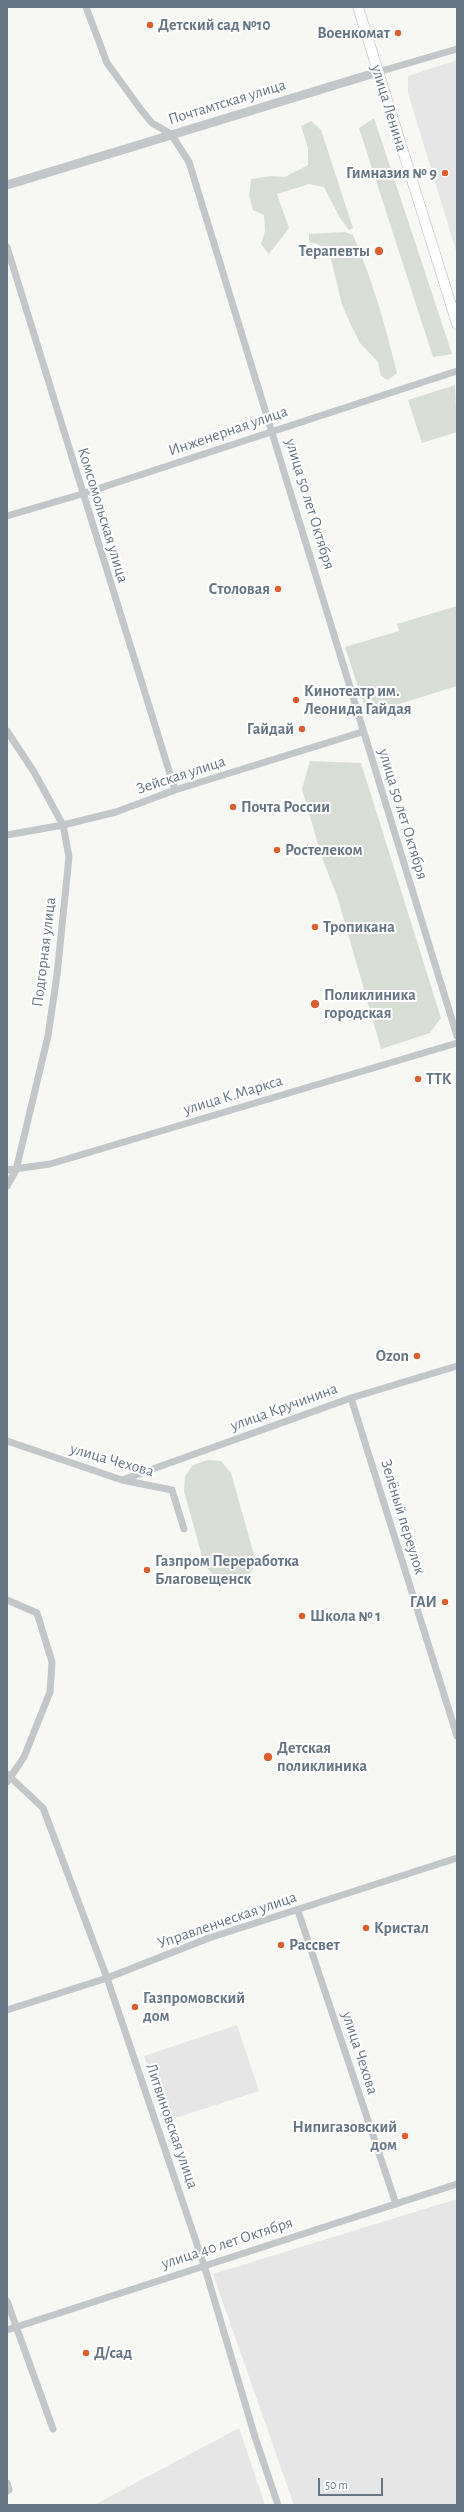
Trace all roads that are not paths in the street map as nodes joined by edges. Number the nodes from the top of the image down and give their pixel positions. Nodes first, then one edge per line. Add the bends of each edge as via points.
1 (86, 7) edge
2 (358, 7) edge
3 (457, 49) edge
4 (378, 72) junction
5 (171, 134) junction
6 (7, 185) edge
7 (7, 247) edge
8 (457, 324) edge
9 (457, 371) edge
10 (273, 431) junction
11 (82, 494) junction
12 (7, 516) edge
13 (7, 731) edge
14 (362, 732) junction
15 (175, 790) junction
16 (63, 825) junction
17 (7, 835) edge
18 (457, 1036) edge
19 (457, 1043) edge
20 (7, 1170) edge
21 (16, 1170) junction
22 (7, 1186) edge
23 (457, 1366) edge
24 (351, 1398) junction
25 (7, 1441) edge
26 (122, 1480) junction
27 (184, 1529) dead end
28 (7, 1600) edge
29 (457, 1736) edge
30 (8, 1777) edge
31 (457, 1858) edge
32 (298, 1911) junction
33 (107, 1978) junction
34 (7, 2010) edge
35 (457, 2184) edge
36 (396, 2204) junction
37 (204, 2265) junction
38 (7, 2301) edge
39 (16, 2327) junction
40 (7, 2330) edge
41 (53, 2429) dead end
42 (7, 2483) edge
43 (7, 2491) edge
44 (278, 2505) edge

1 - 5 street, улица 50 лет Октября via 107,63 152,123
2 - 4 main road, улица Ленина
3 - 4 street, Почтамтская улица
4 - 5 street, Почтамтская улица
4 - 8 main road, улица Ленина
5 - 6 street, Почтамтская улица
5 - 10 street, улица 50 лет Октября via 189,162
7 - 11 street, Комсомольская улица
9 - 10 street, Инженерная улица
10 - 11 street, Инженерная улица
10 - 14 street, улица 50 лет Октября
11 - 12 street, Инженерная улица
11 - 15 street, Комсомольская улица
13 - 16 street, Подгорная улица via 34,772
14 - 15 street, Зейская улица
14 - 18 street, улица 50 лет Октября
15 - 16 street, Зейская улица via 116,812
16 - 17 street, Зейская улица
16 - 21 street, Подгорная улица via 69,857 57,975 39,1078
19 - 21 street, улица К.Маркса via 50,1164
20 - 21 street, улица К.Маркса
21 - 22 street, Подгорная улица
23 - 24 street, улица Кручинина
24 - 26 street, улица Кручинина
24 - 29 street, Зелёный переулок
25 - 26 street, улица Чехова
26 - 27 street, улица Чехова via 172,1490
28 - 30 street via 37,1613 52,1662 50,1692 24,1757
30 - 33 street, Литвиновская улица via 43,1808
31 - 32 street, Управленческая улица
32 - 33 street, Управленческая улица via 210,1938
32 - 36 street, улица Чехова
33 - 34 street, Управленческая улица
33 - 37 street, Литвиновская улица
35 - 36 street, улица 40 лет Октября
36 - 37 street, улица 40 лет Октября
37 - 39 street, улица 40 лет Октября
37 - 44 street, Литвиновская улица via 255,2438
38 - 39 street
39 - 40 street, улица 40 лет Октября
39 - 41 street
42 - 43 street

